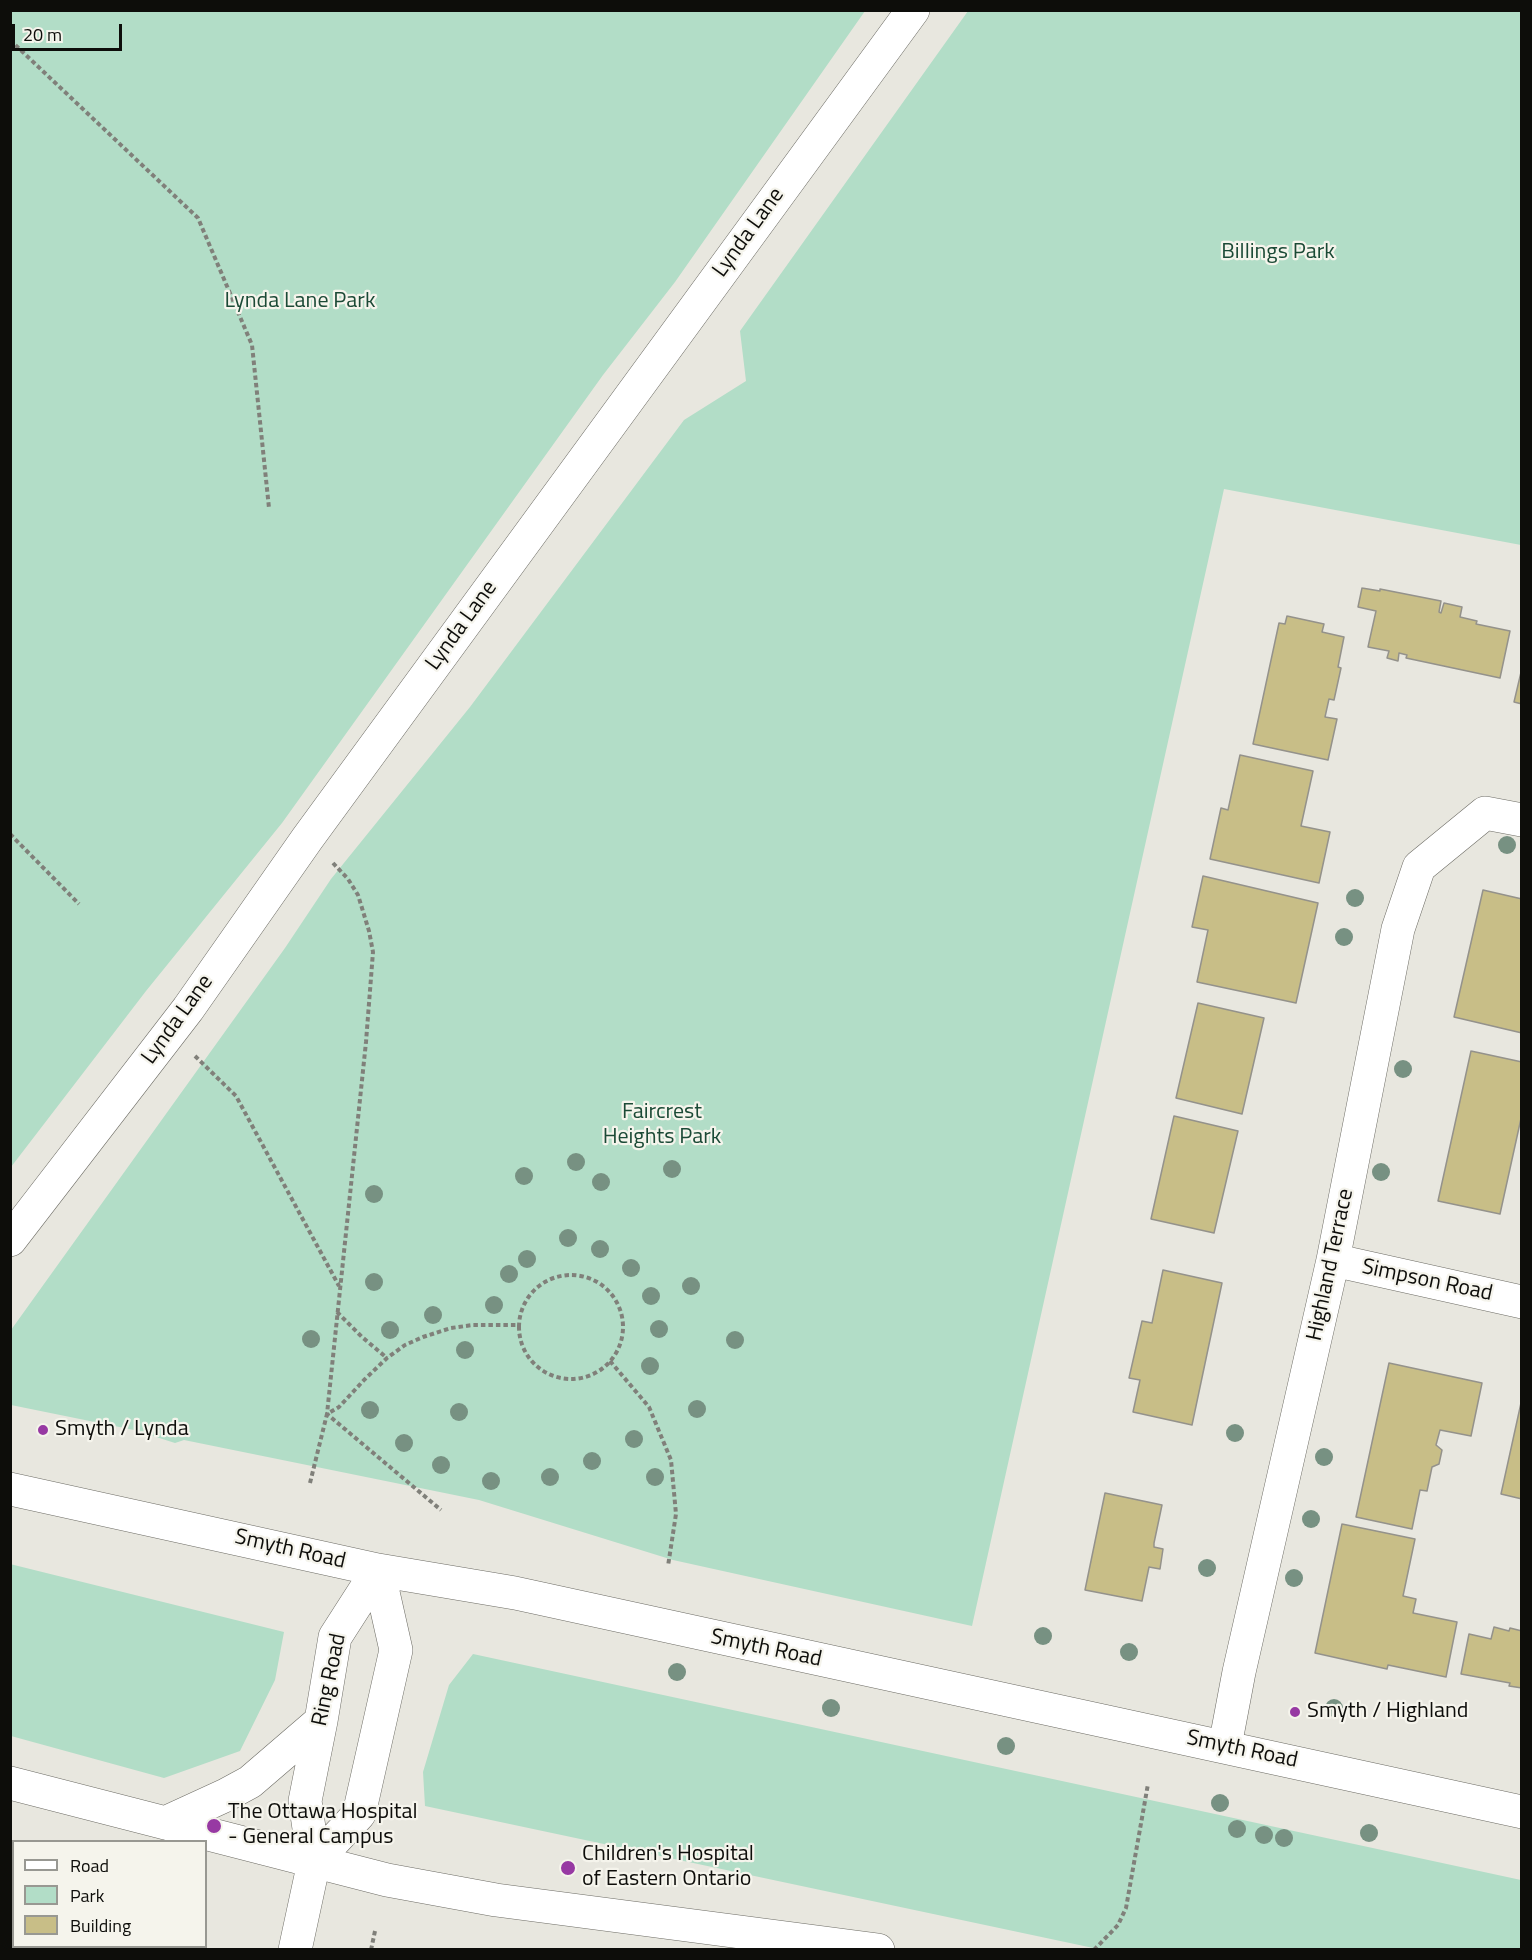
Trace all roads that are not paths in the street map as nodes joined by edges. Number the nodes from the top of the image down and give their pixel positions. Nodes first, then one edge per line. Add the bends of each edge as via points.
1 (912, 10) edge
2 (1521, 820) edge
3 (10, 1240) edge
4 (1333, 1260) junction
5 (1521, 1302) edge
6 (10, 1489) edge
7 (378, 1570) junction
8 (321, 1721) junction
9 (1225, 1746) junction
10 (10, 1783) edge
11 (1521, 1812) edge
12 (165, 1823) junction
13 (314, 1862) junction
14 (295, 1950) edge
15 (878, 1950) edge

1 - 3 street, Lynda Lane via 169,1034
2 - 4 street, Highland Terrace via 1485,813 1419,867 1398,929
4 - 5 street, Simpson Road
4 - 9 street, Highland Terrace
6 - 7 street, Smyth Road
7 - 8 street, Ring Road via 335,1637
7 - 9 street, Smyth Road via 515,1593
7 - 13 street via 396,1650 359,1814
8 - 12 street via 250,1782
8 - 13 street, Ring Road via 305,1801
9 - 11 street, Smyth Road
10 - 12 street
12 - 13 street
13 - 14 street
13 - 15 street via 496,1900

